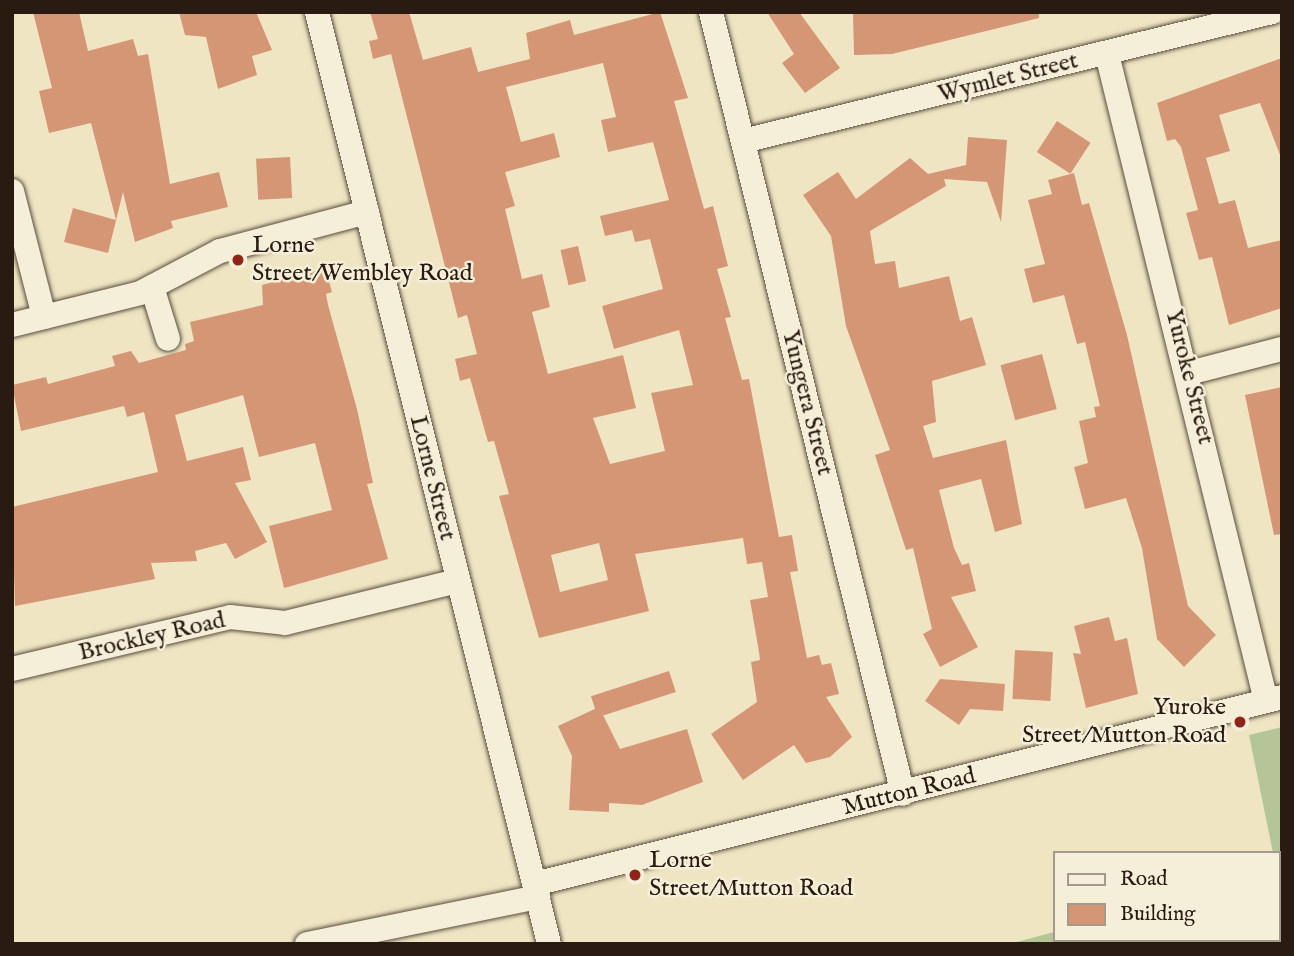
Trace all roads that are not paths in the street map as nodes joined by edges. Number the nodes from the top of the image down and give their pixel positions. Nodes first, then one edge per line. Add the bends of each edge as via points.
1 (317, 12) edge
2 (711, 12) edge
3 (1272, 12) edge
4 (1107, 54) junction
5 (743, 141) junction
6 (12, 191) edge
7 (367, 212) junction
8 (152, 287) junction
9 (44, 317) junction
10 (12, 325) edge
11 (168, 339) dead end
12 (1282, 349) edge
13 (1189, 373) junction
14 (457, 581) junction
15 (12, 669) edge
16 (1274, 699) edge
17 (903, 794) junction
18 (537, 891) junction
19 (307, 944) edge
20 (549, 944) edge

1 - 7 street, Lorne Street
2 - 5 street, Yungera Street
3 - 4 street, Wymlet Street
4 - 5 street, Wymlet Street
4 - 13 street, Yuroke Street
5 - 17 street, Yungera Street
6 - 9 street
7 - 8 street via 220,250
7 - 14 street, Lorne Street
8 - 9 street
8 - 11 street
9 - 10 street
12 - 13 street
13 - 16 street, Yuroke Street
14 - 15 street, Brockley Road via 285,623 230,617
14 - 18 street, Lorne Street
16 - 17 street, Mutton Road
17 - 18 street, Mutton Road
18 - 19 street, Mutton Road
18 - 20 street, Lorne Street

